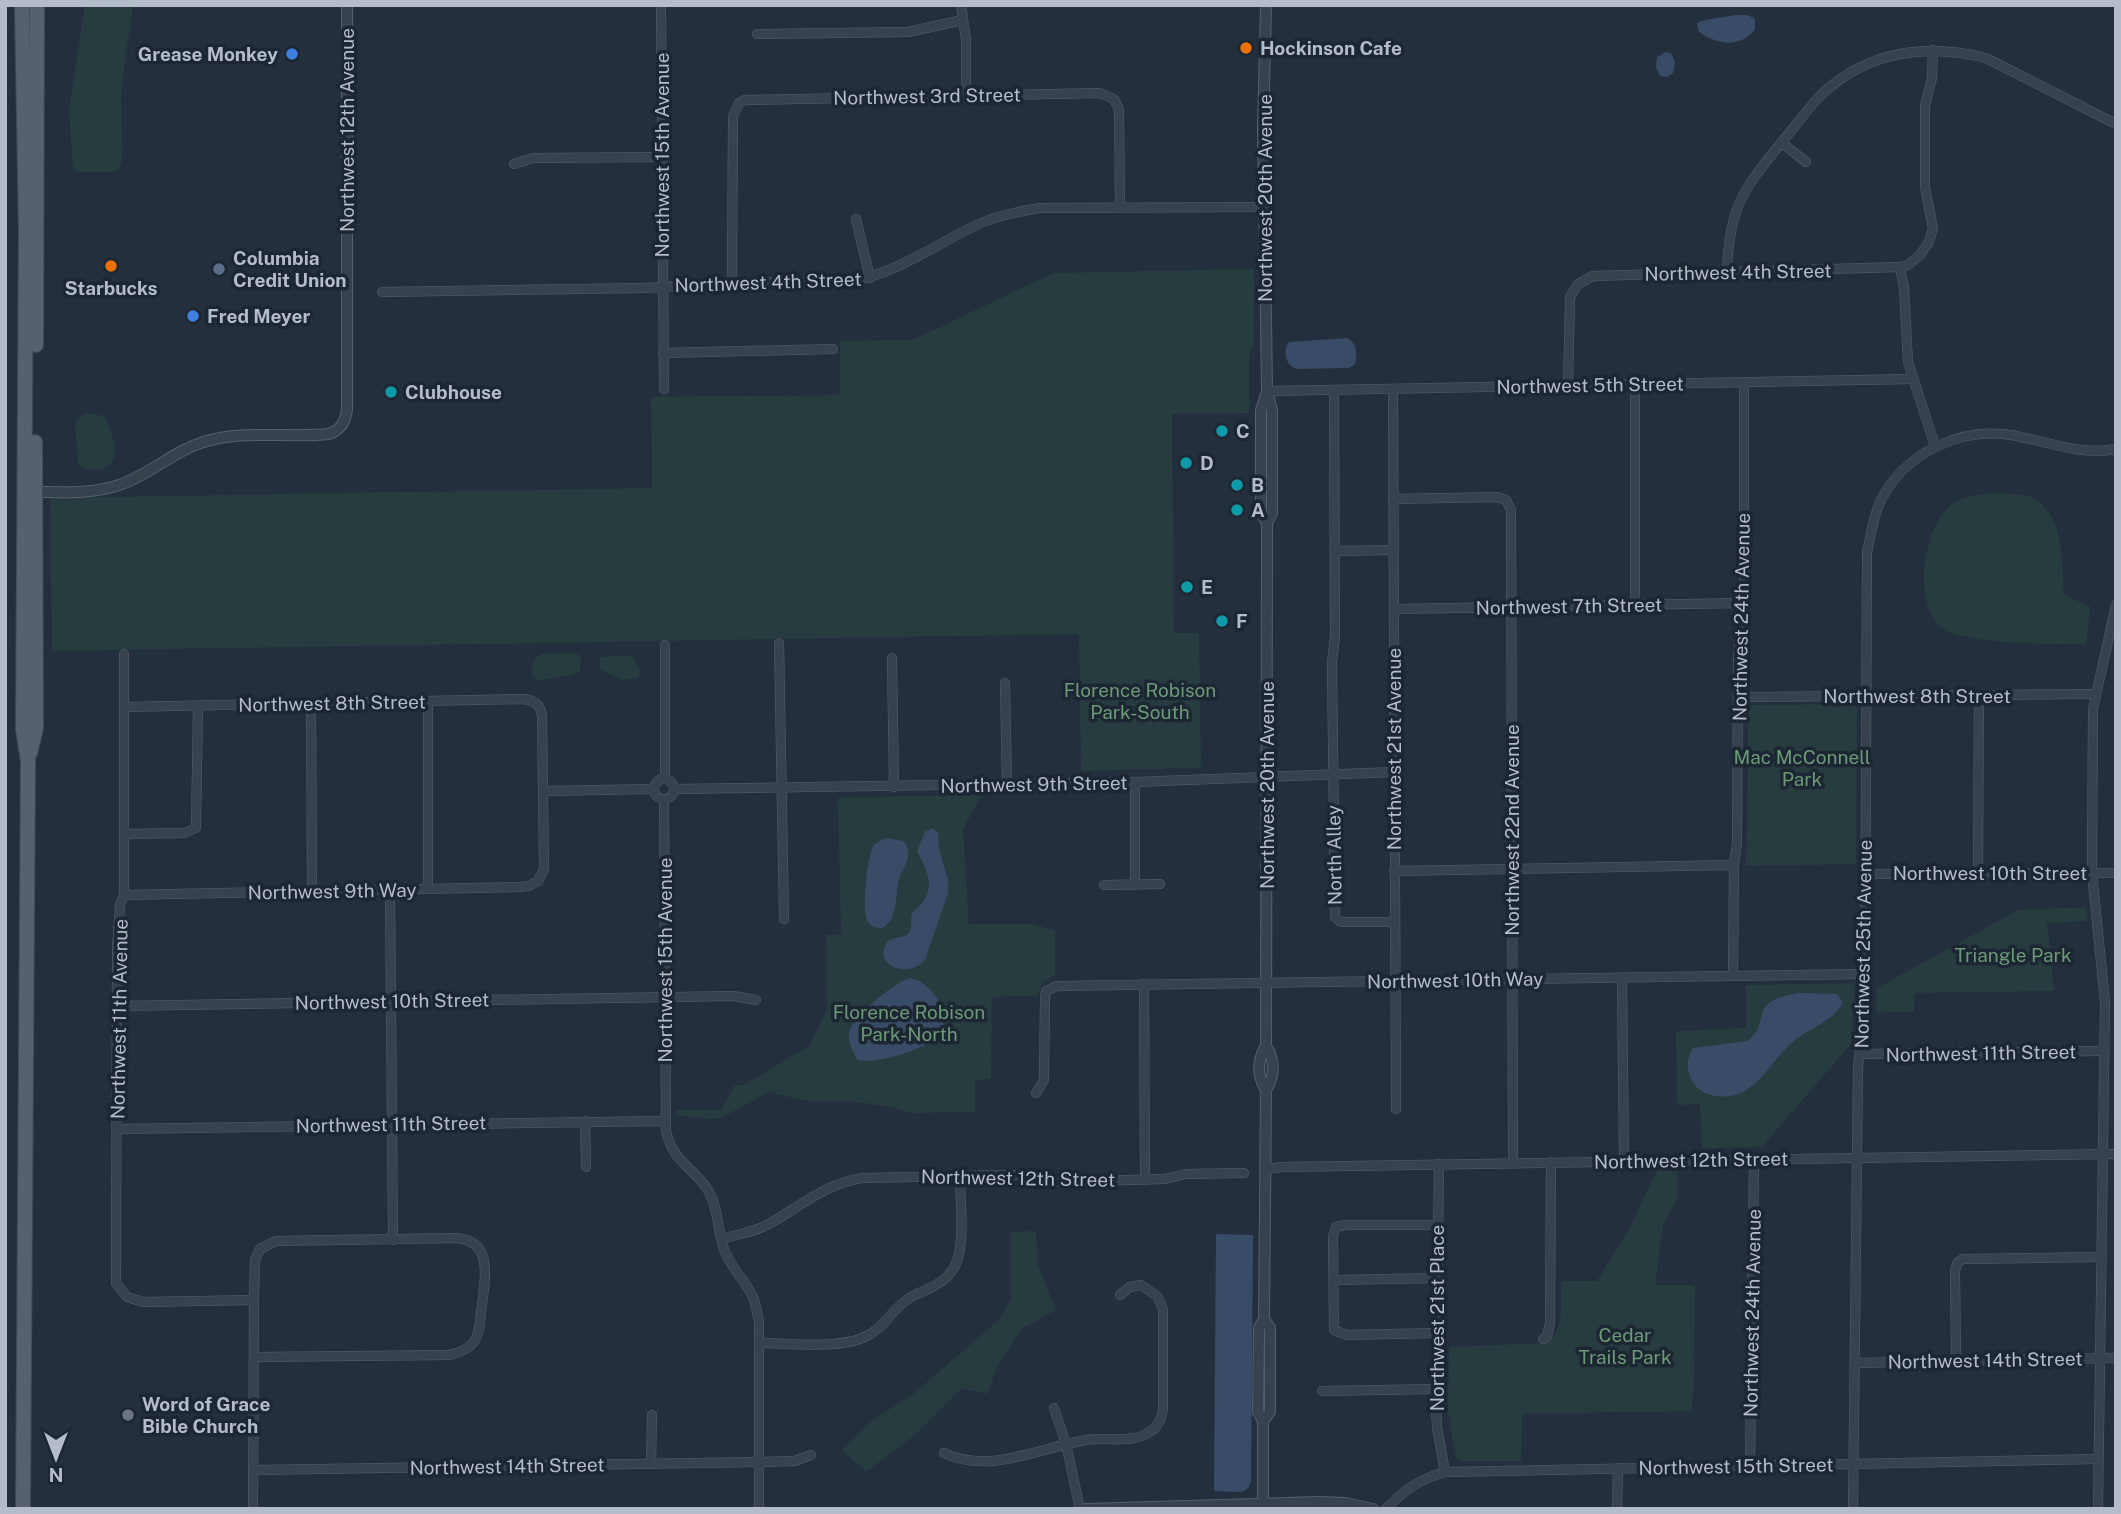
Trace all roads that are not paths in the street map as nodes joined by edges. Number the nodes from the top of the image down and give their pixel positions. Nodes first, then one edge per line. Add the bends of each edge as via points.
1 (22, 5) edge
2 (37, 5) edge
3 (347, 5) edge
4 (661, 5) edge
5 (961, 5) edge
6 (1266, 5) edge
7 (963, 20) junction
8 (757, 34) dead end
9 (1933, 50) junction
10 (966, 95) junction
11 (2115, 123) edge
12 (1782, 143) junction
13 (663, 157) junction
14 (1807, 162) dead end
15 (514, 164) dead end
16 (1120, 207) junction
17 (1265, 208) junction
18 (856, 219) dead end
19 (1900, 267) junction
20 (1727, 272) junction
21 (870, 278) junction
22 (732, 282) junction
23 (662, 286) junction
24 (382, 292) dead end
25 (833, 349) dead end
26 (663, 353) junction
27 (1912, 379) junction
28 (1744, 383) junction
29 (1635, 385) junction
30 (1569, 386) junction
31 (663, 389) dead end
32 (1393, 389) junction
33 (1334, 390) junction
34 (1267, 391) junction
35 (1935, 446) junction
36 (2116, 449) edge
37 (36, 492) junction
38 (1393, 499) junction
39 (1335, 551) junction
40 (1394, 551) junction
41 (1744, 603) junction
42 (1635, 604) junction
43 (2116, 605) edge
44 (1512, 607) junction
45 (1394, 609) junction
46 (779, 643) dead end
47 (665, 645) dead end
48 (124, 654) dead end
49 (892, 658) dead end
50 (1005, 683) dead end
51 (2095, 694) junction
52 (1979, 695) junction
53 (1867, 696) junction
54 (1739, 697) junction
55 (428, 701) junction
56 (311, 704) junction
57 (198, 706) junction
58 (124, 707) junction
59 (28, 761) junction
60 (1394, 772) junction
61 (1333, 773) junction
62 (1267, 778) junction
63 (665, 779) junction
64 (1135, 782) junction
65 (1007, 785) junction
66 (894, 787) junction
67 (782, 788) junction
68 (654, 789) junction
69 (674, 789) junction
70 (544, 791) junction
71 (664, 799) junction
72 (124, 834) junction
73 (1734, 865) junction
74 (1513, 869) junction
75 (1394, 871) junction
76 (1978, 873) junction
77 (2092, 873) junction
78 (2116, 873) edge
79 (1865, 874) junction
80 (1160, 884) dead end
81 (1104, 885) dead end
82 (1135, 885) junction
83 (428, 889) junction
84 (390, 890) junction
85 (312, 891) junction
86 (124, 895) junction
87 (783, 919) dead end
88 (1394, 922) junction
89 (1865, 974) junction
90 (1733, 976) junction
91 (1622, 978) junction
92 (1513, 979) junction
93 (1394, 981) junction
94 (1267, 983) junction
95 (1144, 985) junction
96 (666, 998) junction
97 (756, 1000) dead end
98 (391, 1001) junction
99 (117, 1006) junction
100 (2102, 1051) junction
101 (1860, 1054) junction
102 (1036, 1094) dead end
103 (1395, 1109) dead end
104 (584, 1121) junction
105 (665, 1121) junction
106 (392, 1124) junction
107 (117, 1129) junction
108 (2102, 1154) junction
109 (2116, 1154) edge
110 (1858, 1158) junction
111 (1754, 1160) junction
112 (1624, 1161) junction
113 (1513, 1163) junction
114 (1551, 1163) junction
115 (1439, 1164) junction
116 (586, 1167) dead end
117 (1266, 1169) junction
118 (1244, 1172) dead end
119 (960, 1175) junction
120 (1146, 1180) junction
121 (1438, 1224) junction
122 (722, 1239) junction
123 (393, 1240) junction
124 (2101, 1257) junction
125 (1438, 1279) junction
126 (1334, 1280) junction
127 (1120, 1295) dead end
128 (254, 1300) junction
129 (1437, 1333) junction
130 (1544, 1339) dead end
131 (760, 1343) junction
132 (254, 1357) junction
133 (2116, 1358) edge
134 (2100, 1359) junction
135 (1956, 1361) junction
136 (1855, 1363) junction
137 (1437, 1389) junction
138 (1322, 1391) dead end
139 (1054, 1408) dead end
140 (652, 1415) dead end
141 (1066, 1444) junction
142 (944, 1453) dead end
143 (811, 1455) dead end
144 (2099, 1459) junction
145 (760, 1462) junction
146 (651, 1464) junction
147 (1854, 1464) junction
148 (1751, 1466) junction
149 (1618, 1468) junction
150 (253, 1470) junction
151 (1446, 1472) junction
152 (1263, 1506) edge
153 (23, 1509) edge
154 (253, 1509) edge
155 (759, 1509) edge
156 (1080, 1509) edge
157 (1086, 1509) edge
158 (1373, 1509) edge
159 (1387, 1509) edge
160 (1618, 1509) edge
161 (1853, 1509) edge
162 (2098, 1509) edge

1 - 59 main road via 26,231 23,729
2 - 37 main road
3 - 37 street, Northwest 12th Avenue via 347,410 340,429 330,434 205,441 118,486
4 - 13 street, Northwest 15th Avenue
5 - 7 street
6 - 17 street, Northwest 20th Avenue
7 - 8 street via 908,32
7 - 10 street
9 - 11 street via 1986,58
9 - 12 street via 1872,60 1844,76 1822,94
9 - 19 street via 1925,106 1925,187 1933,228 1920,255
10 - 16 street, Northwest 3rd Street via 1100,93 1114,99 1120,119
10 - 22 street, Northwest 3rd Street via 738,103 733,116
12 - 14 street
12 - 20 street via 1758,170 1735,208
13 - 15 street via 533,158
13 - 23 street, Northwest 15th Avenue
16 - 17 street, Northwest 4th Street
16 - 21 street, Northwest 4th Street via 1013,212 985,221
17 - 34 street, Northwest 20th Avenue
18 - 21 street
19 - 20 street, Northwest 4th Street
19 - 27 street
20 - 30 street, Northwest 4th Street via 1602,274 1578,284 1568,304
21 - 22 street, Northwest 4th Street
22 - 23 street, Northwest 4th Street
23 - 24 street, Northwest 4th Street
23 - 26 street, Northwest 15th Avenue
25 - 26 street
26 - 31 street, Northwest 15th Avenue
27 - 28 street, Northwest 5th Street
27 - 35 street
28 - 29 street, Northwest 5th Street
28 - 41 street, Northwest 24th Avenue
29 - 30 street, Northwest 5th Street
29 - 42 street
30 - 32 street, Northwest 5th Street
32 - 33 street, Northwest 5th Street
32 - 38 street, Northwest 21st Avenue
33 - 34 street, Northwest 5th Street
33 - 39 street
34 - 62 street, Northwest 20th Avenue via 1261,410 1261,513 1267,523
35 - 36 street via 1993,433 2091,452
35 - 53 street, Northwest 25th Avenue via 1898,476 1874,519 1867,552
37 - 59 main road via 36,728
38 - 40 street, Northwest 21st Avenue
38 - 44 street, Northwest 22nd Avenue via 1506,500 1511,510
39 - 40 street
39 - 61 street
40 - 45 street, Northwest 21st Avenue
41 - 42 street, Northwest 7th Street
41 - 54 street, Northwest 24th Avenue
42 - 44 street, Northwest 7th Street
43 - 51 street
44 - 45 street, Northwest 7th Street
44 - 74 street, Northwest 22nd Avenue
45 - 60 street, Northwest 21st Avenue
46 - 67 street
47 - 63 street
48 - 58 street, Northwest 11th Avenue
49 - 66 street
50 - 65 street
51 - 52 street, Northwest 8th Street
51 - 77 street
52 - 53 street, Northwest 8th Street
52 - 76 street
53 - 54 street, Northwest 8th Street
53 - 79 street, Northwest 25th Avenue
54 - 73 street, Northwest 24th Avenue
55 - 56 street, Northwest 8th Street
55 - 70 street, Northwest 8th Street via 525,699 539,706
55 - 83 street
56 - 57 street, Northwest 8th Street
56 - 85 street
57 - 58 street, Northwest 8th Street
57 - 72 street via 196,828
58 - 72 street, Northwest 11th Avenue
59 - 153 main road
60 - 61 street, Northwest 9th Street
60 - 75 street, Northwest 21st Avenue
61 - 62 street, Northwest 9th Street
61 - 88 street, North Alley via 1335,917 1341,922
62 - 64 street, Northwest 9th Street
62 - 94 street, Northwest 20th Avenue
63 - 68 street
63 - 69 street
64 - 65 street, Northwest 9th Street
64 - 82 street
65 - 66 street, Northwest 9th Street
66 - 67 street, Northwest 9th Street
67 - 69 street, Northwest 9th Street
67 - 87 street
68 - 70 street
68 - 71 street
69 - 71 street
70 - 83 street, Northwest 9th Way via 541,884
71 - 96 street, Northwest 15th Avenue
72 - 86 street, Northwest 11th Avenue
73 - 74 street
73 - 90 street, Northwest 24th Avenue
74 - 75 street
74 - 92 street, Northwest 22nd Avenue
75 - 88 street, Northwest 21st Avenue
76 - 77 street, Northwest 10th Street
76 - 79 street, Northwest 10th Street
77 - 78 street, Northwest 10th Street
77 - 100 street via 2105,1002
79 - 89 street, Northwest 25th Avenue
80 - 82 street
81 - 82 street
83 - 84 street, Northwest 9th Way
84 - 85 street, Northwest 9th Way
84 - 98 street
85 - 86 street, Northwest 9th Way
86 - 99 street, Northwest 11th Avenue via 118,928
88 - 93 street, Northwest 21st Avenue
89 - 90 street, Northwest 10th Way
89 - 101 street, Northwest 25th Avenue
90 - 91 street, Northwest 10th Way
91 - 92 street, Northwest 10th Way
91 - 112 street
92 - 93 street, Northwest 10th Way
92 - 113 street, Northwest 22nd Avenue
93 - 94 street, Northwest 10th Way
93 - 103 street, Northwest 21st Avenue
94 - 95 street, Northwest 10th Way
94 - 117 street, Northwest 20th Avenue via 1266,1046 1260,1056 1259,1080 1266,1090
95 - 102 street, Northwest 10th Way via 1057,986 1046,991 1044,1080
95 - 120 street
96 - 97 street, Northwest 10th Street
96 - 98 street, Northwest 10th Street
96 - 105 street, Northwest 15th Avenue
98 - 99 street, Northwest 10th Street
98 - 106 street
99 - 107 street, Northwest 11th Avenue
100 - 101 street, Northwest 11th Street
100 - 108 street
101 - 110 street, Northwest 25th Avenue
104 - 105 street, Northwest 11th Street
104 - 106 street, Northwest 11th Street
104 - 116 street
105 - 122 street, Northwest 15th Avenue via 673,1153 709,1193
106 - 107 street, Northwest 11th Street
106 - 123 street
107 - 128 street, Northwest 11th Avenue via 118,1287 127,1297 143,1303
108 - 109 street, Northwest 12th Street
108 - 110 street, Northwest 12th Street
108 - 124 street
110 - 111 street, Northwest 12th Street
110 - 136 street, Northwest 25th Avenue
111 - 112 street, Northwest 12th Street
111 - 148 street, Northwest 24th Avenue
112 - 114 street, Northwest 12th Street
113 - 114 street, Northwest 12th Street
113 - 115 street, Northwest 12th Street
114 - 130 street via 1550,1324
115 - 117 street, Northwest 12th Street
115 - 121 street, Northwest 21st Place
117 - 152 street, Northwest 20th Avenue via 1264,1319 1270,1328 1270,1402 1263,1421
118 - 120 street, Northwest 12th Street
119 - 120 street, Northwest 12th Street via 1026,1175 1057,1182
119 - 122 street, Northwest 12th Street via 844,1182 760,1228
119 - 131 street via 960,1251 952,1271 940,1283 907,1299 867,1336 833,1344
121 - 125 street, Northwest 21st Place
121 - 126 street via 1336,1227
122 - 131 street, Northwest 15th Avenue via 734,1270 751,1294
123 - 128 street via 267,1244 257,1252
123 - 132 street via 456,1238 475,1245 486,1273 479,1329 467,1348 449,1355
124 - 134 street
124 - 135 street via 1958,1262
125 - 126 street
125 - 129 street, Northwest 21st Place
126 - 129 street via 1337,1332
127 - 141 street via 1141,1285 1157,1296 1163,1309 1161,1417 1155,1427 1138,1437
128 - 132 street
129 - 137 street, Northwest 21st Place
131 - 145 street, Northwest 15th Avenue
132 - 150 street
133 - 134 street, Northwest 14th Street
134 - 135 street, Northwest 14th Street
134 - 144 street
135 - 136 street, Northwest 14th Street
136 - 147 street, Northwest 25th Avenue
137 - 138 street
137 - 151 street, Northwest 21st Place via 1437,1427
139 - 141 street
140 - 146 street
141 - 142 street via 1014,1459 959,1460
141 - 156 street
143 - 145 street, Northwest 14th Street via 795,1461
144 - 147 street, Northwest 15th Street
144 - 162 street
145 - 146 street, Northwest 14th Street
145 - 155 street, Northwest 15th Avenue
146 - 150 street, Northwest 14th Street
147 - 148 street, Northwest 15th Street
147 - 161 street, Northwest 25th Avenue
148 - 149 street, Northwest 15th Street
149 - 151 street, Northwest 15th Street
149 - 160 street
150 - 154 street
151 - 159 street, Northwest 15th Street via 1409,1486
152 - 157 street
152 - 158 street via 1332,1502

